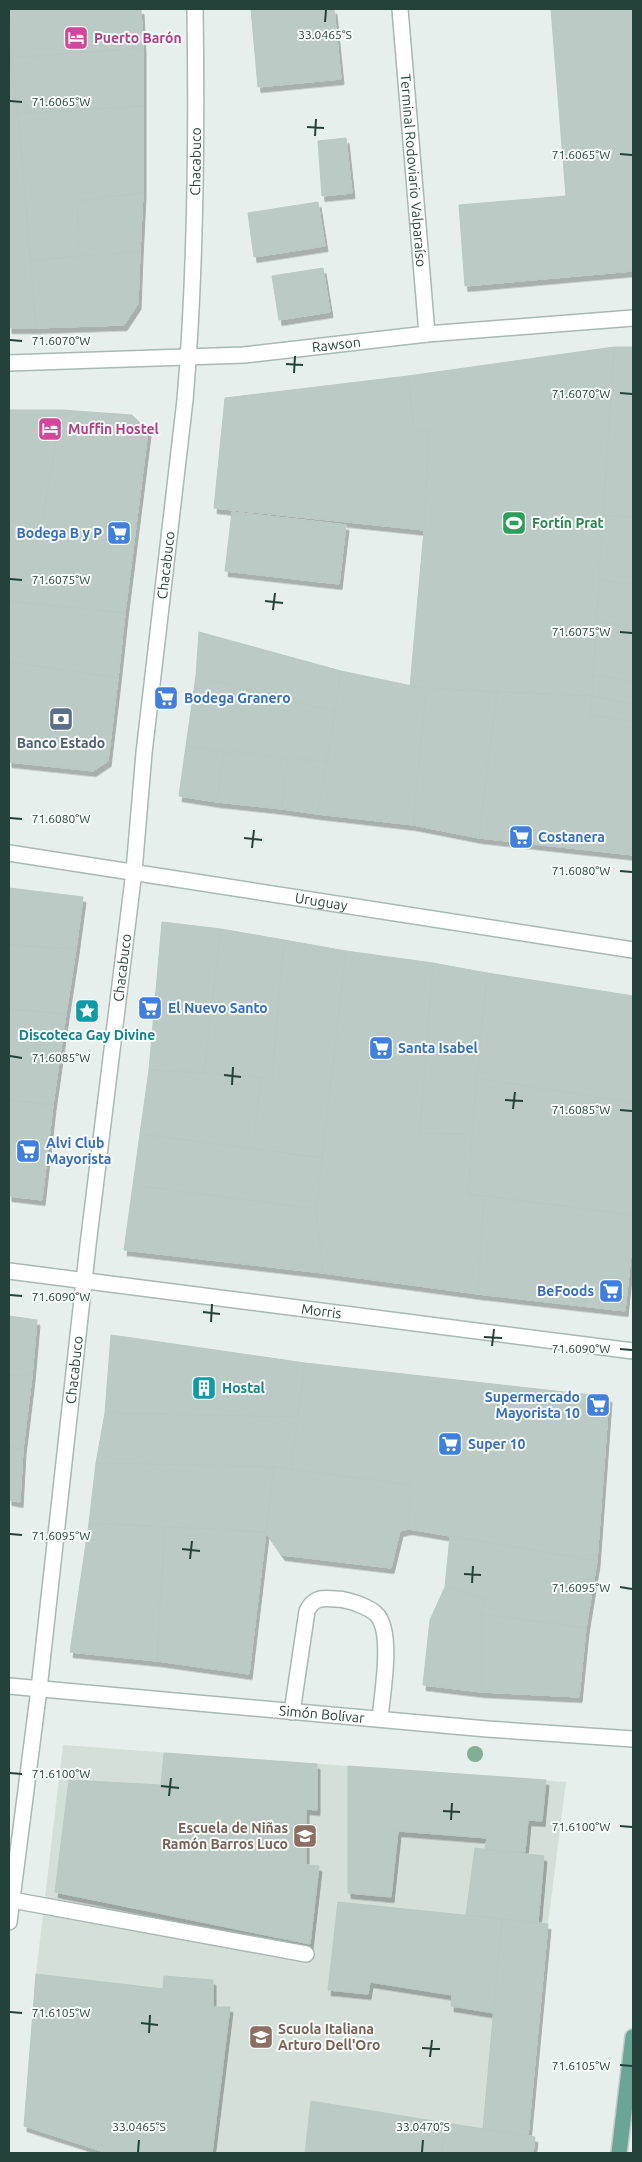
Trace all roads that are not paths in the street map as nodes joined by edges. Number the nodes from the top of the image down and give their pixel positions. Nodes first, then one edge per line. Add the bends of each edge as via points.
1 (195, 9) edge
2 (400, 9) edge
3 (633, 318) edge
4 (427, 334) junction
5 (188, 358) junction
6 (9, 363) edge
7 (9, 853) edge
8 (134, 871) junction
9 (633, 950) edge
10 (9, 1271) edge
11 (84, 1281) junction
12 (633, 1351) edge
13 (9, 1686) edge
14 (39, 1689) junction
15 (292, 1712) junction
16 (380, 1719) junction
17 (633, 1739) edge
18 (12, 1900) junction
19 (9, 1922) edge
20 (306, 1954) dead end
21 (633, 2037) edge
22 (619, 2153) edge

1 - 5 street, Chacabuco via 197,136
2 - 4 street, Terminal Rodoviario Valparaíso
3 - 4 street, Rawson
4 - 5 street, Rawson via 244,355
5 - 6 street, Rawson
5 - 8 street, Chacabuco
7 - 8 street, Uruguay
8 - 9 street, Uruguay
8 - 11 street, Chacabuco
10 - 11 street, Morris
11 - 12 street, Morris
11 - 14 street, Chacabuco
13 - 14 street, Simón Bolívar
14 - 15 street, Simón Bolívar
14 - 18 street, Chacabuco
15 - 16 street, Simón Bolívar
15 - 16 street via 307,1611 319,1598 343,1599 378,1616 387,1644
16 - 17 street, Simón Bolívar
18 - 19 street, Chacabuco
18 - 20 street
21 - 22 main road

